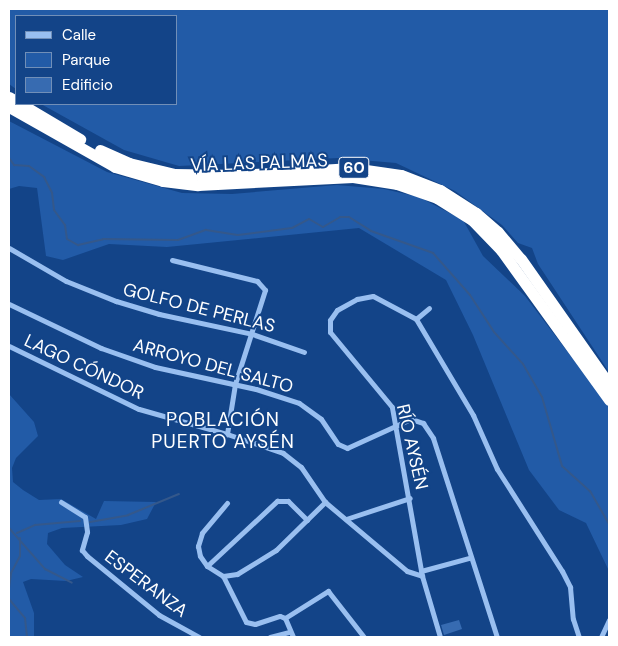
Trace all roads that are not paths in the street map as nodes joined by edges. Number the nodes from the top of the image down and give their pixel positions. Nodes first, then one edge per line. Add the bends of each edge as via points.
1 (23, 105) edge
2 (9, 107) edge
3 (9, 115) edge
4 (74, 144) junction
5 (9, 248) edge
6 (172, 260) dead end
7 (9, 304) edge
8 (429, 308) dead end
9 (416, 318) junction
10 (252, 334) junction
11 (9, 346) edge
12 (304, 352) dead end
13 (235, 384) junction
14 (609, 384) edge
15 (609, 400) edge
16 (397, 425) junction
17 (227, 434) junction
18 (410, 498) junction
19 (60, 502) dead end
20 (325, 502) junction
21 (228, 503) dead end
22 (346, 519) junction
23 (307, 520) junction
24 (469, 558) junction
25 (207, 566) junction
26 (422, 574) junction
27 (223, 576) junction
28 (285, 618) junction
29 (609, 620) edge
30 (291, 635) edge
31 (199, 637) edge
32 (270, 637) edge
33 (364, 637) edge
34 (440, 637) edge
35 (497, 637) edge
36 (579, 637) edge
37 (601, 637) edge

1 - 14 highway, VÍA LAS PALMAS / 60 via 102,152 158,171 214,176 352,168 408,177 440,190 476,212 524,257
2 - 4 highway, VÍA LAS PALMAS / 60
3 - 4 highway
4 - 15 highway, VÍA LAS PALMAS / 60 via 127,172 162,181 198,185 353,177 397,184 437,198 472,220 501,250
5 - 10 street, GOLFO DE PERLAS via 66,281 116,301
6 - 10 street via 263,284 265,290
7 - 13 street, ARROYO DEL SALTO via 101,348 155,367
8 - 9 street
9 - 16 street, RÍO AYSÉN via 374,296 336,310 330,320 330,332 384,394
9 - 36 street via 473,415 497,469 562,571 570,587 573,619
10 - 12 street, GOLFO DE PERLAS
10 - 13 street
11 - 17 street, LAGO CÓNDOR via 138,409
13 - 16 street, ARROYO DEL SALTO via 299,403 320,419 338,444 347,448
13 - 17 street
16 - 18 street, RÍO AYSÉN
16 - 24 street via 418,420 428,428
17 - 20 street, LAGO CÓNDOR via 291,458
18 - 22 street
18 - 26 street, RÍO AYSÉN
19 - 31 street, ESPERANZA via 85,518 87,532 82,546 87,556 152,610
20 - 22 street, LAGO CÓNDOR
20 - 23 street
21 - 25 street via 202,533 198,546
22 - 26 street, LAGO CÓNDOR via 407,571
23 - 25 street via 288,501 277,501
23 - 27 street via 276,550 237,574
24 - 26 street
24 - 35 street
25 - 27 street
26 - 34 street, RÍO AYSÉN
27 - 28 street via 249,624 274,616
28 - 30 street
28 - 33 street via 328,591
29 - 37 street
30 - 32 street

